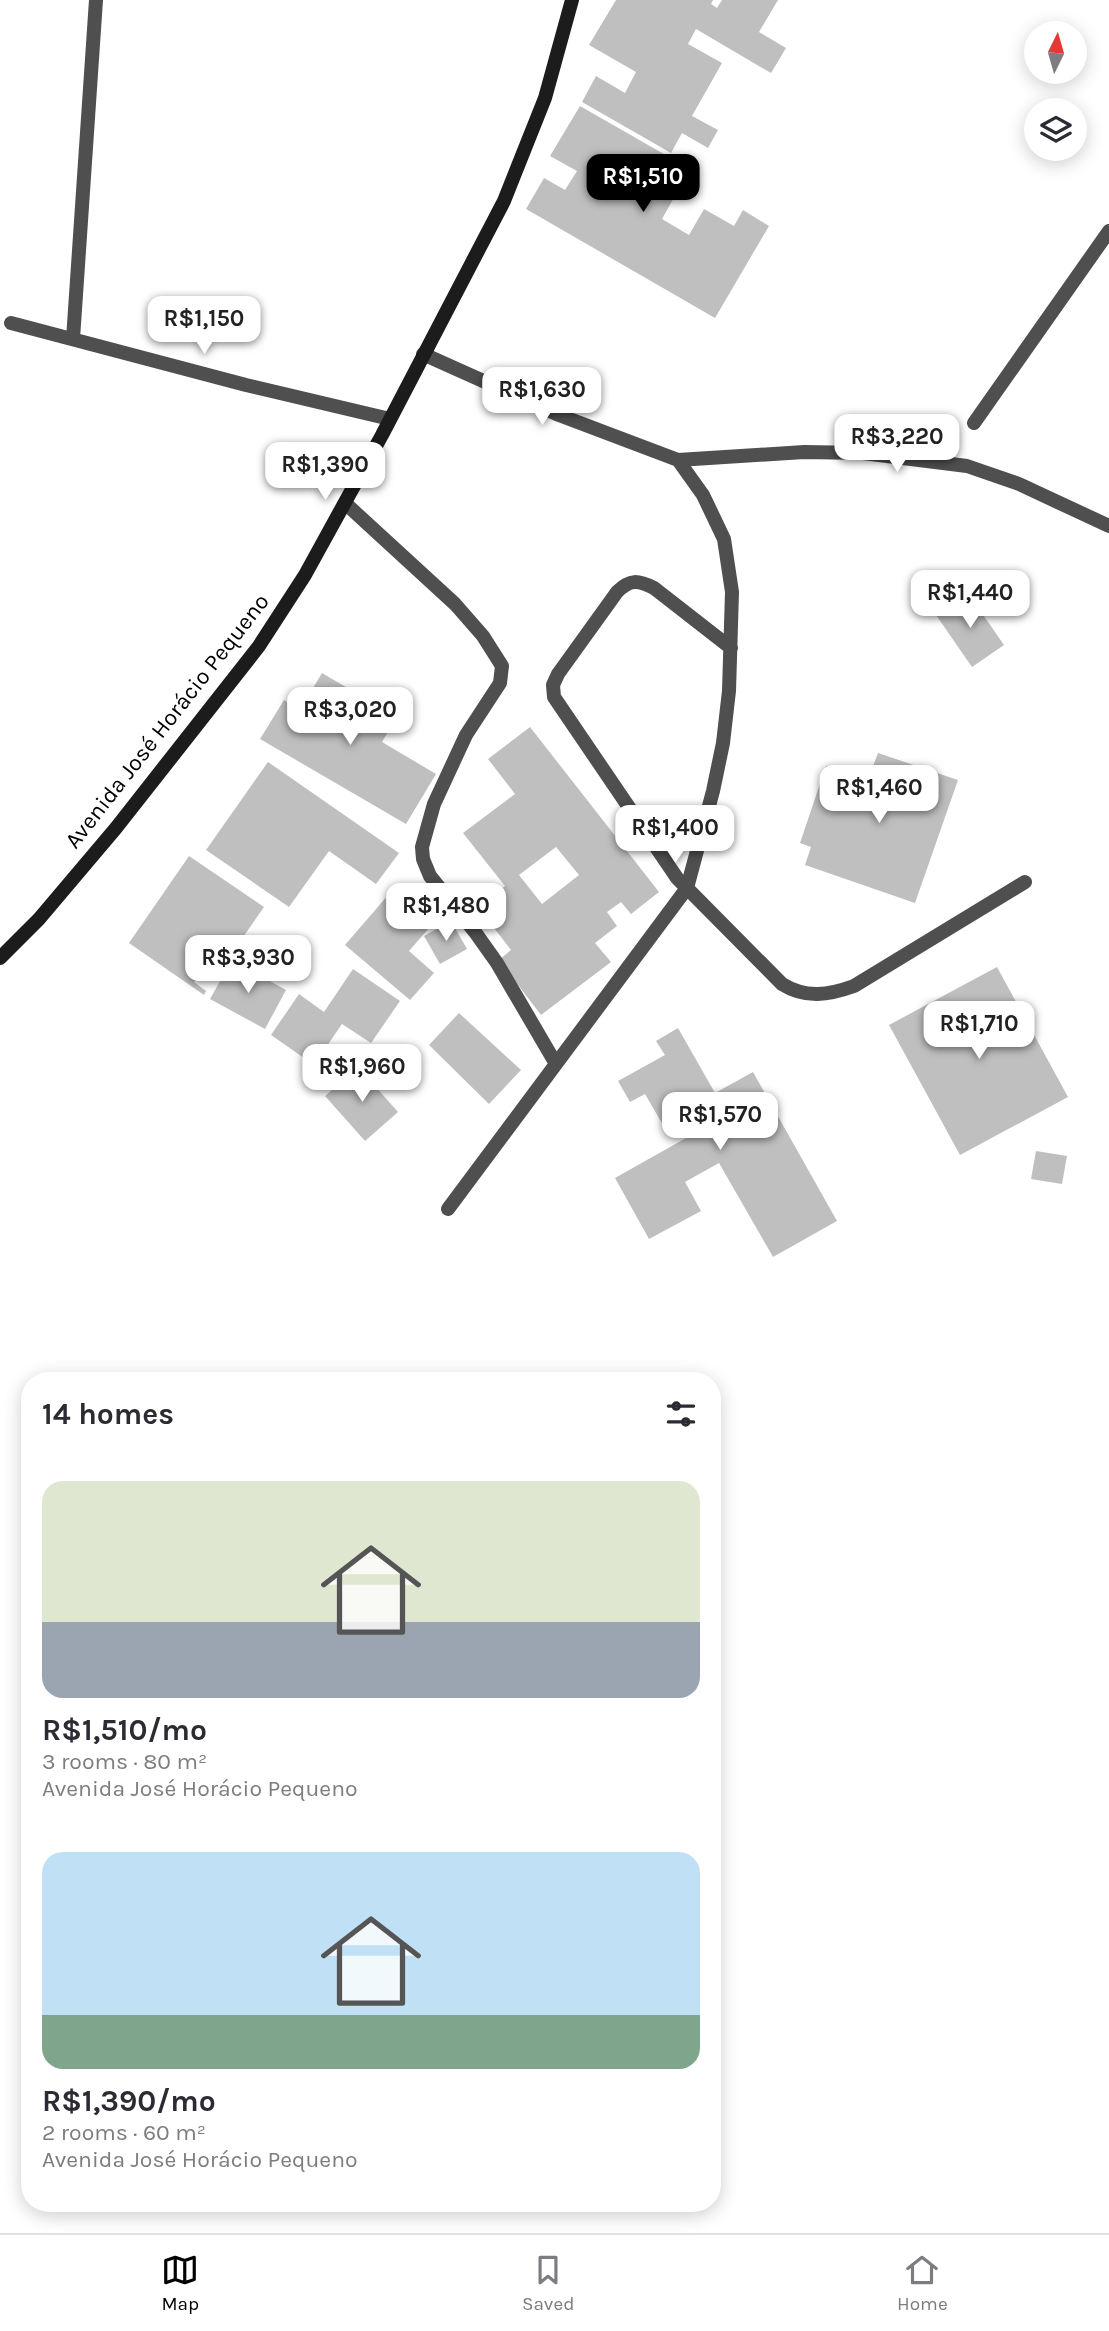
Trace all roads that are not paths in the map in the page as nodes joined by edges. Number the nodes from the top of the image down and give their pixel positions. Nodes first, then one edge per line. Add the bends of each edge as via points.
1 (96, 0) edge
2 (572, 0) edge
3 (1109, 232) edge
4 (11, 323) dead end
5 (73, 340) junction
6 (424, 355) junction
7 (390, 419) junction
8 (974, 423) dead end
9 (678, 460) junction
10 (345, 503) junction
11 (1109, 526) edge
12 (731, 648) junction
13 (1025, 883) dead end
14 (687, 888) junction
15 (0, 958) edge
16 (556, 1064) junction
17 (447, 1209) dead end

1 - 5 street
2 - 6 street, Avenida José Horácio Pequeno via 524,154
3 - 8 street
4 - 5 street
5 - 7 street
6 - 7 street, Avenida José Horácio Pequeno
6 - 9 street via 559,415
7 - 10 street, Avenida José Horácio Pequeno
9 - 11 street via 804,452 930,460 967,466 1019,484
9 - 12 street via 703,495 724,539 732,592
10 - 15 street, Avenida José Horácio Pequeno via 259,646 116,828
10 - 16 street via 455,604 502,666 500,682 467,735 434,804 423,859 430,876 497,963
12 - 14 street via 723,743
12 - 14 street via 654,588 639,581 627,582 553,685 554,697
13 - 14 street via 854,986 811,995 782,984
14 - 16 street
16 - 17 street

